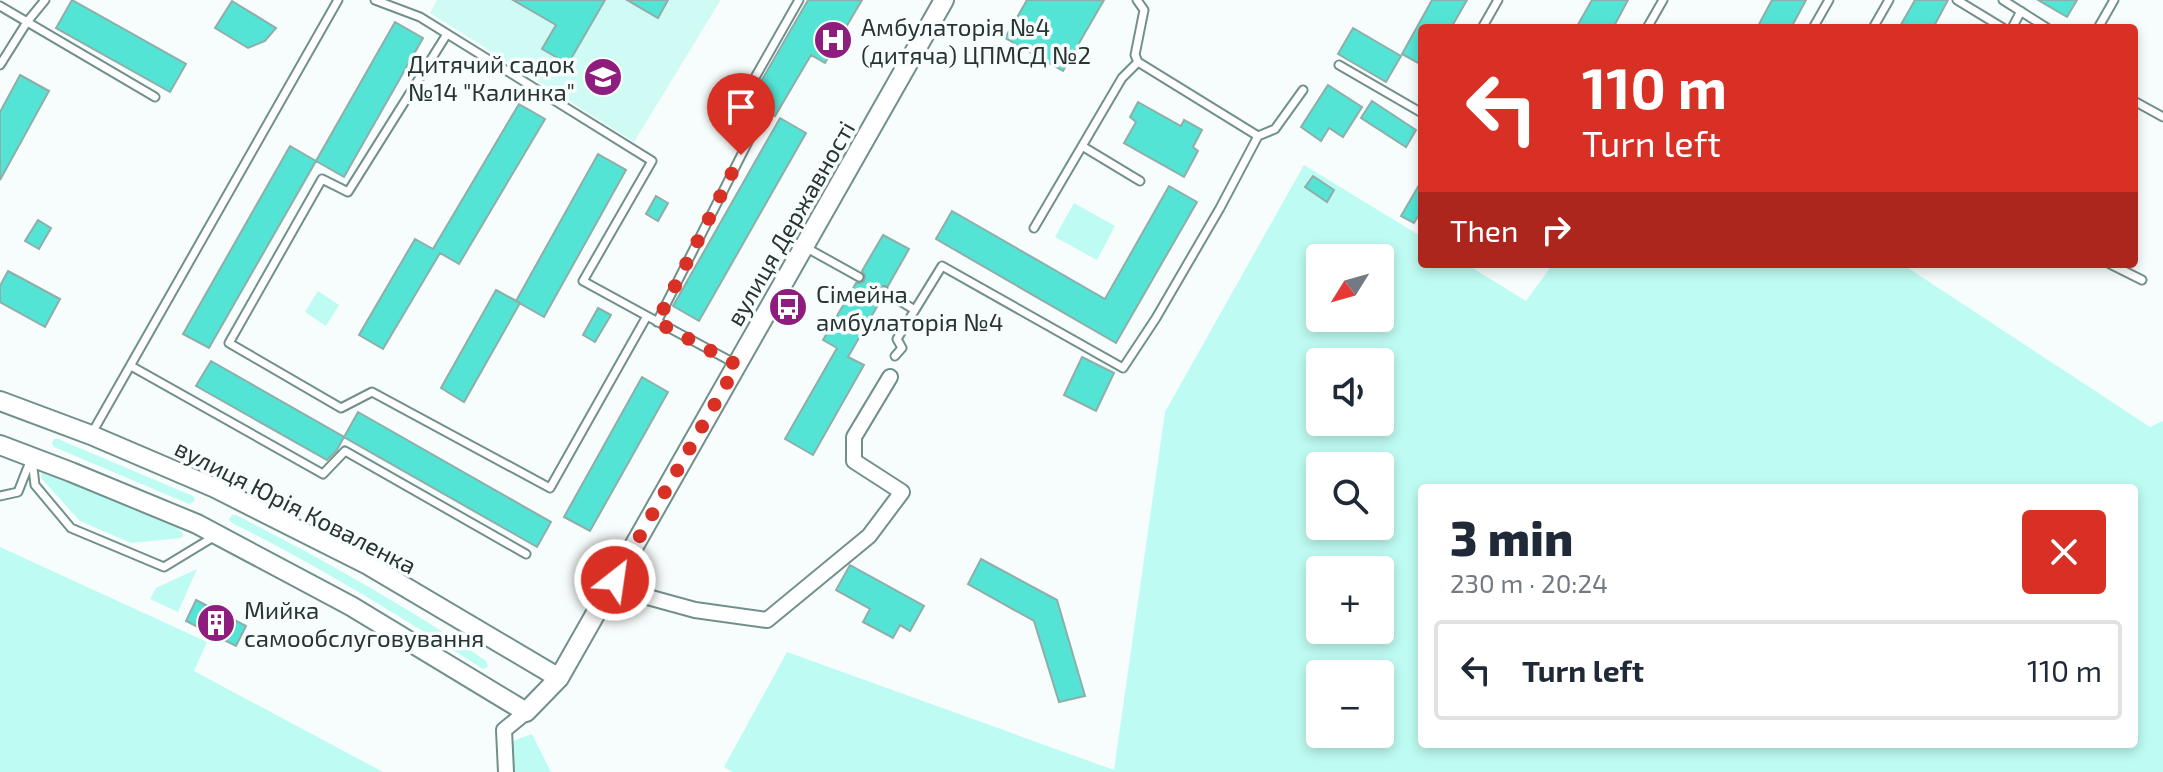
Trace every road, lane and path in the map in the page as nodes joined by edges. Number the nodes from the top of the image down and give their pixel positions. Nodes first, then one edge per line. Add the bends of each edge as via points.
1 (45, 0) edge
2 (338, 0) edge
3 (375, 0) edge
4 (799, 0) edge
5 (944, 0) edge
6 (1137, 0) edge
7 (1498, 0) edge
8 (1663, 0) edge
9 (1829, 0) edge
10 (1889, 0) edge
11 (1957, 0) edge
12 (2003, 0) edge
13 (2114, 0) edge
14 (0, 6) edge
15 (2021, 11) junction
16 (27, 22) junction
17 (1484, 24) edge
18 (1649, 24) edge
19 (1815, 24) edge
20 (1875, 24) edge
21 (1996, 24) edge
22 (2014, 24) edge
23 (2041, 24) edge
24 (2100, 24) edge
25 (447, 34) junction
26 (1138, 62) junction
27 (0, 65) edge
28 (1339, 65) dead end
29 (1303, 90) dead end
30 (155, 97) dead end
31 (2138, 103) edge
32 (1418, 111) edge
33 (2163, 117) edge
34 (1258, 136) junction
35 (1082, 146) junction
36 (1140, 181) dead end
37 (1034, 228) dead end
38 (804, 246) junction
39 (2118, 268) edge
40 (859, 277) dead end
41 (2142, 280) dead end
42 (885, 292) dead end
43 (915, 310) junction
44 (647, 316) junction
45 (657, 322) junction
46 (895, 356) dead end
47 (737, 365) junction
48 (131, 366) junction
49 (890, 377) dead end
50 (0, 401) edge
51 (91, 435) junction
52 (0, 445) edge
53 (32, 457) junction
54 (0, 496) edge
55 (217, 535) junction
56 (526, 554) dead end
57 (644, 596) dead end
58 (559, 678) junction
59 (526, 712) junction
60 (506, 772) edge

1 - 16 lane
2 - 48 lane
3 - 25 lane
4 - 45 lane via 745,95 755,128
5 - 38 street, вулиця Державності
6 - 26 lane via 1144,10
7 - 17 lane
8 - 18 lane
9 - 19 lane
10 - 20 lane
11 - 21 lane
12 - 15 lane
13 - 24 lane
14 - 16 lane
15 - 22 lane
15 - 23 lane
16 - 27 lane
16 - 30 lane
25 - 44 lane via 652,161 583,281
25 - 44 lane via 348,192 322,179 229,343 341,408 372,392 550,488
26 - 34 lane
26 - 35 lane via 1122,78
28 - 32 lane
29 - 34 lane via 1275,129
31 - 33 lane
34 - 43 lane via 1123,368 942,266
35 - 36 lane
35 - 37 lane
38 - 40 lane
38 - 47 street, вулиця Державності
39 - 41 lane
42 - 43 lane
43 - 46 lane via 897,339 902,348
44 - 45 lane
45 - 47 lane
47 - 58 street, вулиця Державності
48 - 51 lane
48 - 56 lane via 323,474 345,451
49 - 57 street via 854,437 854,461 902,492 869,536 767,620
50 - 51 street, вулиця Юрія Коваленка
51 - 58 street, вулиця Юрія Коваленка via 215,488 368,565
52 - 53 street
53 - 54 lane via 18,492
53 - 55 street
53 - 55 lane via 35,485 71,528 164,567
55 - 59 street via 351,606
58 - 59 street, вулиця Державності
59 - 60 street via 504,730

